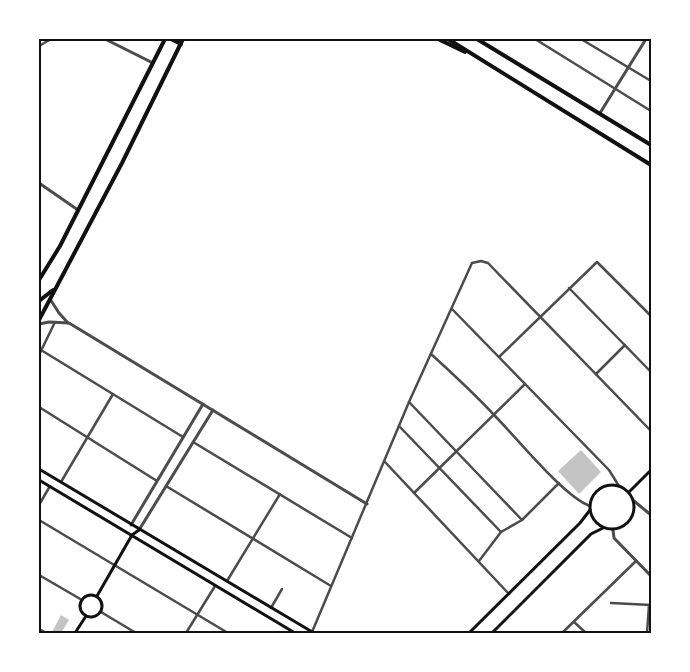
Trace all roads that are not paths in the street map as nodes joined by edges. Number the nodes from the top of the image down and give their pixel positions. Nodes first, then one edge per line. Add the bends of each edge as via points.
1 (51, 39) edge
2 (106, 39) edge
3 (166, 39) edge
4 (171, 39) edge
5 (183, 39) edge
6 (438, 39) edge
7 (448, 39) edge
8 (477, 39) edge
9 (489, 39) edge
10 (535, 39) edge
11 (581, 39) edge
12 (646, 39) edge
13 (486, 43) junction
14 (181, 44) junction
15 (39, 46) edge
16 (482, 61) junction
17 (153, 64) junction
18 (628, 68) junction
19 (651, 82) edge
20 (616, 88) junction
21 (651, 111) edge
22 (600, 114) junction
23 (651, 145) edge
24 (651, 165) edge
25 (39, 183) edge
26 (78, 210) junction
27 (39, 280) edge
28 (569, 288) junction
29 (56, 289) junction
30 (50, 299) junction
31 (39, 301) edge
32 (452, 309) junction
33 (651, 316) edge
34 (539, 317) junction
35 (39, 320) edge
36 (55, 322) junction
37 (69, 323) junction
38 (39, 324) edge
39 (625, 345) junction
40 (41, 350) junction
41 (431, 354) junction
42 (39, 355) edge
43 (499, 357) junction
44 (651, 372) edge
45 (596, 374) junction
46 (525, 384) junction
47 (113, 394) junction
48 (409, 402) junction
49 (203, 404) junction
50 (39, 407) edge
51 (213, 410) junction
52 (494, 414) junction
53 (399, 426) junction
54 (651, 431) edge
55 (87, 437) junction
56 (183, 437) junction
57 (193, 442) junction
58 (456, 452) junction
59 (385, 462) junction
60 (39, 468) edge
61 (439, 468) junction
62 (651, 470) edge
63 (39, 480) edge
64 (157, 481) junction
65 (61, 482) junction
66 (559, 483) junction
67 (50, 486) junction
68 (166, 486) junction
69 (619, 486) junction
70 (629, 492) junction
71 (414, 493) junction
72 (280, 494) junction
73 (634, 501) junction
74 (367, 504) junction
75 (39, 505) edge
76 (590, 508) junction
77 (651, 515) edge
78 (39, 520) edge
79 (522, 520) junction
80 (131, 525) junction
81 (603, 528) junction
82 (139, 530) junction
83 (613, 530) junction
84 (501, 532) junction
85 (132, 535) junction
86 (352, 538) junction
87 (253, 539) junction
88 (479, 561) junction
89 (636, 561) junction
90 (114, 565) junction
91 (39, 575) edge
92 (651, 576) edge
93 (227, 581) junction
94 (215, 586) junction
95 (331, 586) junction
96 (282, 589) dead end
97 (509, 594) junction
98 (97, 596) junction
99 (82, 600) junction
100 (611, 603) dead end
101 (650, 605) edge
102 (271, 608) junction
103 (101, 612) junction
104 (197, 615) junction
105 (86, 616) junction
106 (574, 622) junction
107 (39, 629) edge
108 (46, 633) edge
109 (75, 633) edge
110 (136, 633) edge
111 (186, 633) edge
112 (228, 633) edge
113 (294, 633) edge
114 (313, 633) edge
115 (470, 633) edge
116 (492, 633) edge
117 (562, 633) edge
118 (586, 633) edge
119 (621, 633) edge
120 (629, 633) edge
121 (647, 633) edge

1 - 15 street
2 - 17 street
3 - 17 main road
4 - 14 main road
5 - 14 main road
6 - 16 main road
7 - 16 main road
8 - 13 main road
9 - 13 street
10 - 20 street
11 - 18 street
12 - 18 street
13 - 22 main road
14 - 29 main road
16 - 24 main road
17 - 26 main road
18 - 19 street
18 - 20 street
20 - 21 street
20 - 22 street
22 - 23 main road
25 - 26 street
26 - 27 main road
28 - 33 street via 597,262
28 - 34 street
28 - 39 street
29 - 30 main road
29 - 31 main road
30 - 35 main road
30 - 37 street
32 - 34 street via 472,263 481,261 488,263
32 - 41 street
32 - 43 street
34 - 43 street
34 - 45 street
36 - 37 street
36 - 38 street
36 - 40 street
37 - 49 street
39 - 44 street
39 - 45 street
40 - 42 street
40 - 47 street
41 - 48 street
41 - 52 street
43 - 46 street
45 - 54 street
46 - 52 street
46 - 69 street via 609,470
47 - 55 street
47 - 56 street
48 - 53 street
48 - 58 street
49 - 51 street
49 - 56 street
50 - 55 street
51 - 57 street
51 - 74 street
52 - 58 street
52 - 66 street
53 - 59 street
53 - 61 street
55 - 64 street
55 - 65 street
56 - 64 street
57 - 68 street
57 - 72 street
58 - 61 street
58 - 79 street
59 - 71 street
59 - 74 street
60 - 65 main road
61 - 71 street
61 - 84 street
62 - 70 main road
63 - 67 main road
64 - 80 street
65 - 80 main road
66 - 76 street
66 - 79 street
67 - 75 street
67 - 85 main road
68 - 82 street
68 - 87 street
69 - 70 main road
69 - 76 main road via 602,487 593,495
70 - 73 main road
71 - 88 street
72 - 86 street
72 - 87 street
73 - 77 street
73 - 83 main road via 634,512 628,523
74 - 86 street
76 - 81 main road via 594,521
76 - 97 main road via 580,523
78 - 90 street
79 - 84 street
80 - 82 main road
80 - 85 main road
81 - 83 main road
81 - 116 main road via 591,534
82 - 85 main road
82 - 93 main road
83 - 89 street via 614,538
84 - 88 street
85 - 90 main road
85 - 94 main road
86 - 95 street
87 - 93 street
87 - 95 street
88 - 97 street
89 - 92 street
89 - 106 street
90 - 98 main road
90 - 104 street
91 - 99 street
93 - 102 main road
94 - 104 street
94 - 113 main road
95 - 114 street
96 - 102 street
97 - 115 main road
98 - 99 main road via 89,595
98 - 103 main road via 102,603
99 - 105 main road via 80,609
100 - 101 street
101 - 121 street
102 - 114 main road
103 - 105 main road via 94,617
103 - 110 street
104 - 111 street
104 - 112 street
105 - 109 main road
106 - 117 street
106 - 118 street
107 - 108 street
119 - 120 street

